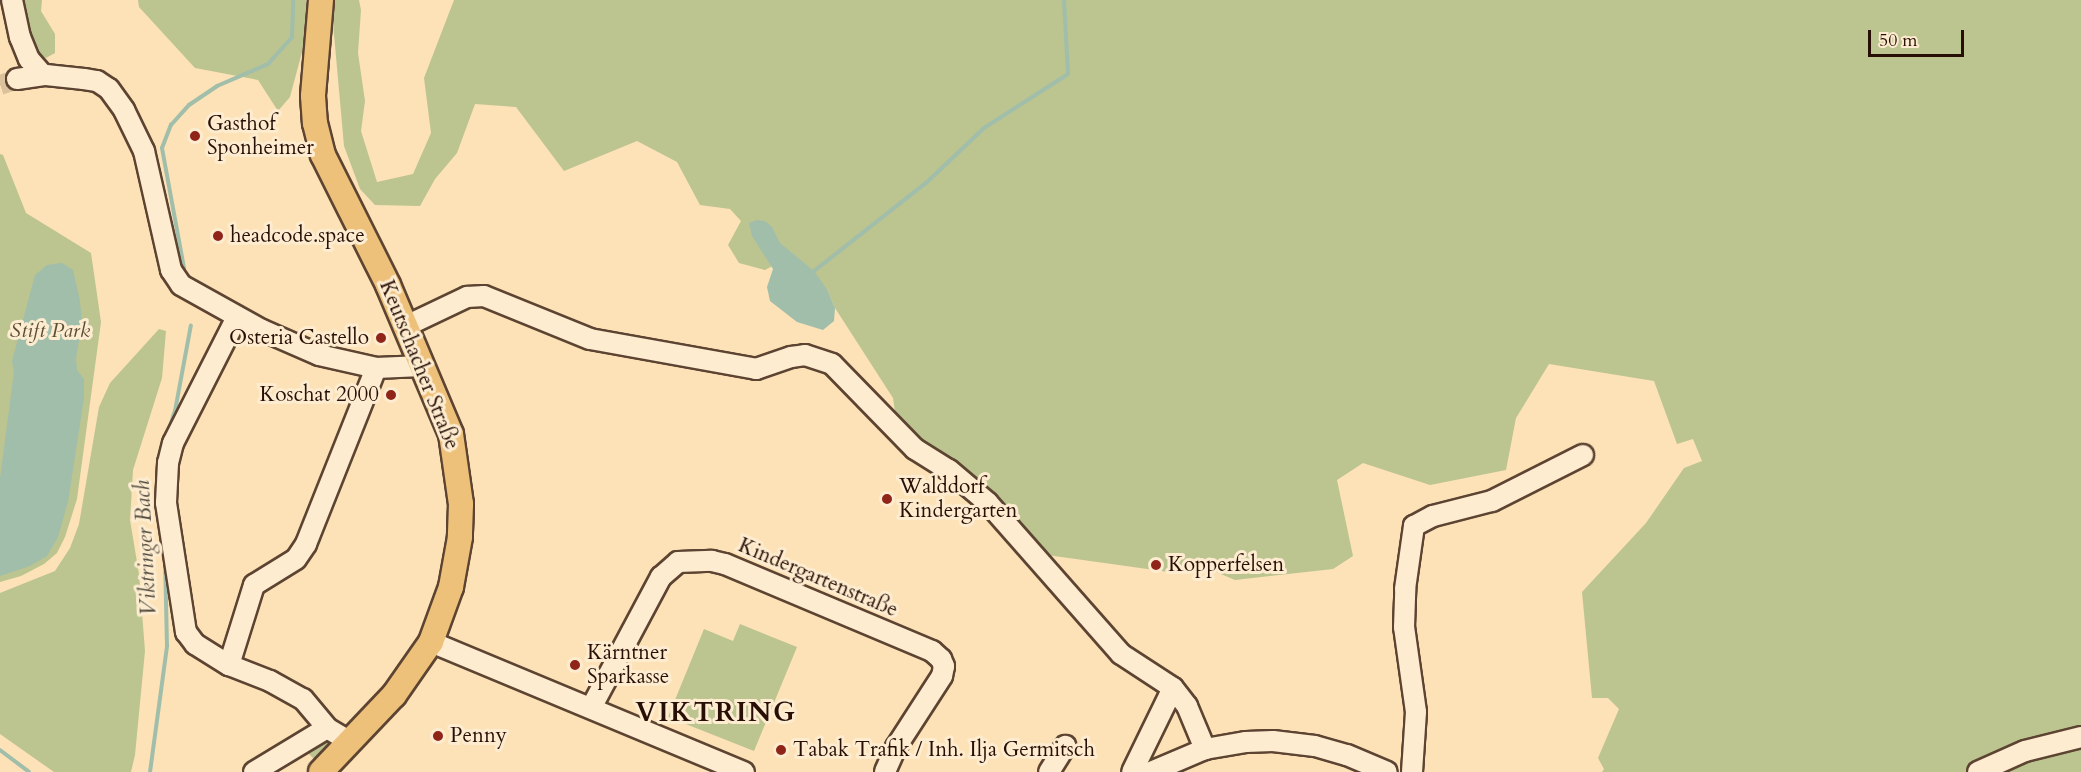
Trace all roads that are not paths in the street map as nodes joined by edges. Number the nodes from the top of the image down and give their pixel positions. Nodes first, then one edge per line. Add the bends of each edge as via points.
1 (12, 0) edge
2 (321, 0) edge
3 (40, 75) junction
4 (6, 83) tunnel mouth
5 (237, 317) junction
6 (406, 326) junction
7 (422, 366) junction
8 (376, 368) junction
9 (1583, 455) dead end
10 (431, 642) junction
11 (229, 665) junction
12 (1173, 688) junction
13 (591, 708) junction
14 (327, 728) junction
15 (2081, 737) edge
16 (351, 742) junction
17 (1065, 746) dead end
18 (1205, 748) junction
19 (1344, 763) edge
20 (254, 772) edge
21 (321, 772) edge
22 (744, 772) edge
23 (885, 772) edge
24 (1049, 772) edge
25 (1132, 772) edge
26 (1151, 772) edge
27 (1387, 772) edge
28 (1412, 772) edge
29 (1978, 772) edge

1 - 3 street via 20,37
2 - 6 main road, Keutschacher Straße via 313,96 323,155
3 - 4 street
3 - 5 street via 97,81 109,89 144,151 171,270 187,288
5 - 8 street via 319,355
5 - 11 street via 173,443 166,503 186,632 195,644
6 - 7 main road, Keutschacher Straße
6 - 12 street via 458,300 484,296 590,339 756,369 806,356 832,364 915,449 950,470 988,503 1121,654
7 - 8 street
7 - 10 main road, Keutschacher Straße via 451,434 461,504 451,587
8 - 11 street via 306,544 296,559 254,585
9 - 28 street via 1500,498 1433,516 1414,526 1404,627 1416,712
10 - 13 street
10 - 16 main road, Keutschacher Straße via 394,695
11 - 14 street via 303,699
12 - 18 street via 1187,706
12 - 25 street
13 - 22 street
13 - 23 street, Kindergartenstraße via 661,577 678,562 726,564 932,651 941,659 942,676 896,747
14 - 16 street
14 - 20 street
15 - 29 street via 2025,751
16 - 21 main road, Keutschacher Straße
17 - 24 street
18 - 19 street via 1273,741 1315,746
18 - 26 street
19 - 27 street

